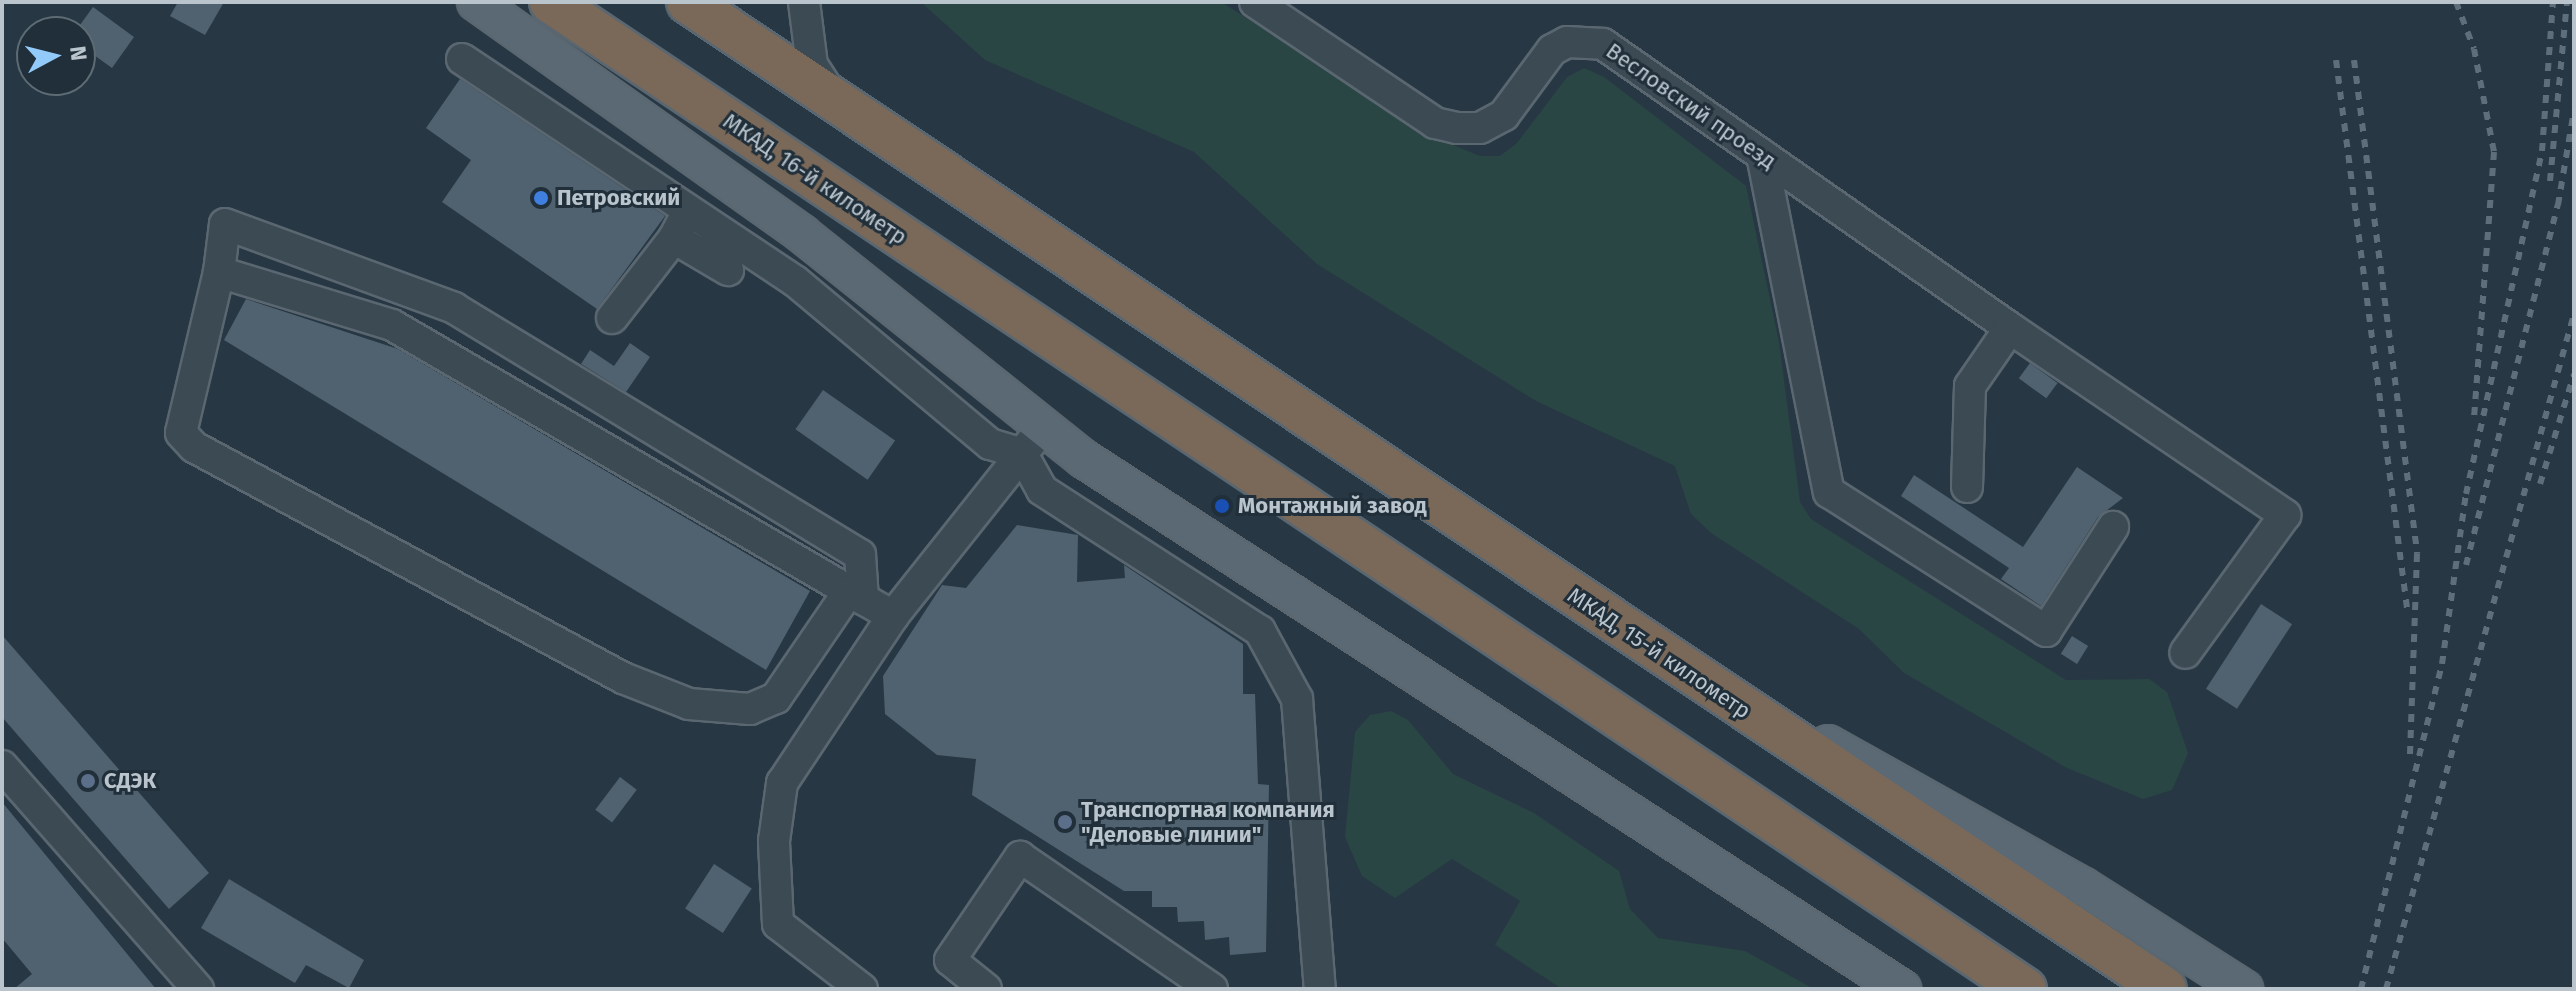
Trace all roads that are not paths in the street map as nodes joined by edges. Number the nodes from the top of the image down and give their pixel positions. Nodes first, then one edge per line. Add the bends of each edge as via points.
1 (476, 2) edge
2 (551, 2) edge
3 (688, 2) edge
4 (804, 2) edge
5 (1255, 2) edge
6 (462, 59) dead end
7 (833, 98) junction
8 (1762, 155) junction
9 (690, 209) junction
10 (674, 238) junction
11 (728, 270) dead end
12 (219, 272) junction
13 (612, 318) dead end
14 (2010, 328) junction
15 (1044, 426) junction
16 (1022, 454) junction
17 (1967, 487) dead end
18 (2113, 527) dead end
19 (856, 595) junction
20 (893, 616) junction
21 (1628, 633) junction
22 (2185, 653) dead end
23 (2, 766) edge
24 (198, 989) edge
25 (862, 989) edge
26 (986, 989) edge
27 (1212, 989) edge
28 (1320, 989) edge
29 (1902, 989) edge
30 (2025, 989) edge
31 (2165, 989) edge
32 (2244, 989) edge

1 - 15 main road via 802,234
2 - 30 highway, МКАД, 16-й километр
3 - 7 highway
4 - 7 street via 812,65
5 - 8 street, Весловский проезд via 1435,123 1480,128 1504,115 1552,50 1587,40 1603,44
6 - 9 street
7 - 21 highway, МКАД, 15-й километр
8 - 14 street, Весловский проезд
8 - 18 street via 1829,492 2046,631
9 - 10 street
9 - 16 street via 795,281 990,444
10 - 11 street
10 - 13 street
12 - 19 street via 392,325
12 - 19 street via 225,224 454,308 860,555
12 - 19 street via 181,433 194,447 623,678 689,704 750,709 776,698
14 - 17 street via 1970,386
14 - 22 street, Весловский проезд via 2285,515
15 - 16 street
15 - 29 main road via 1177,523
16 - 20 street
16 - 28 street via 1042,490 1260,631 1297,699
19 - 20 street
20 - 25 street via 782,783 774,841 778,924
21 - 31 highway, МКАД, 15-й километр
21 - 32 main road via 2084,887
23 - 24 street
26 - 27 street via 950,960 1020,857

